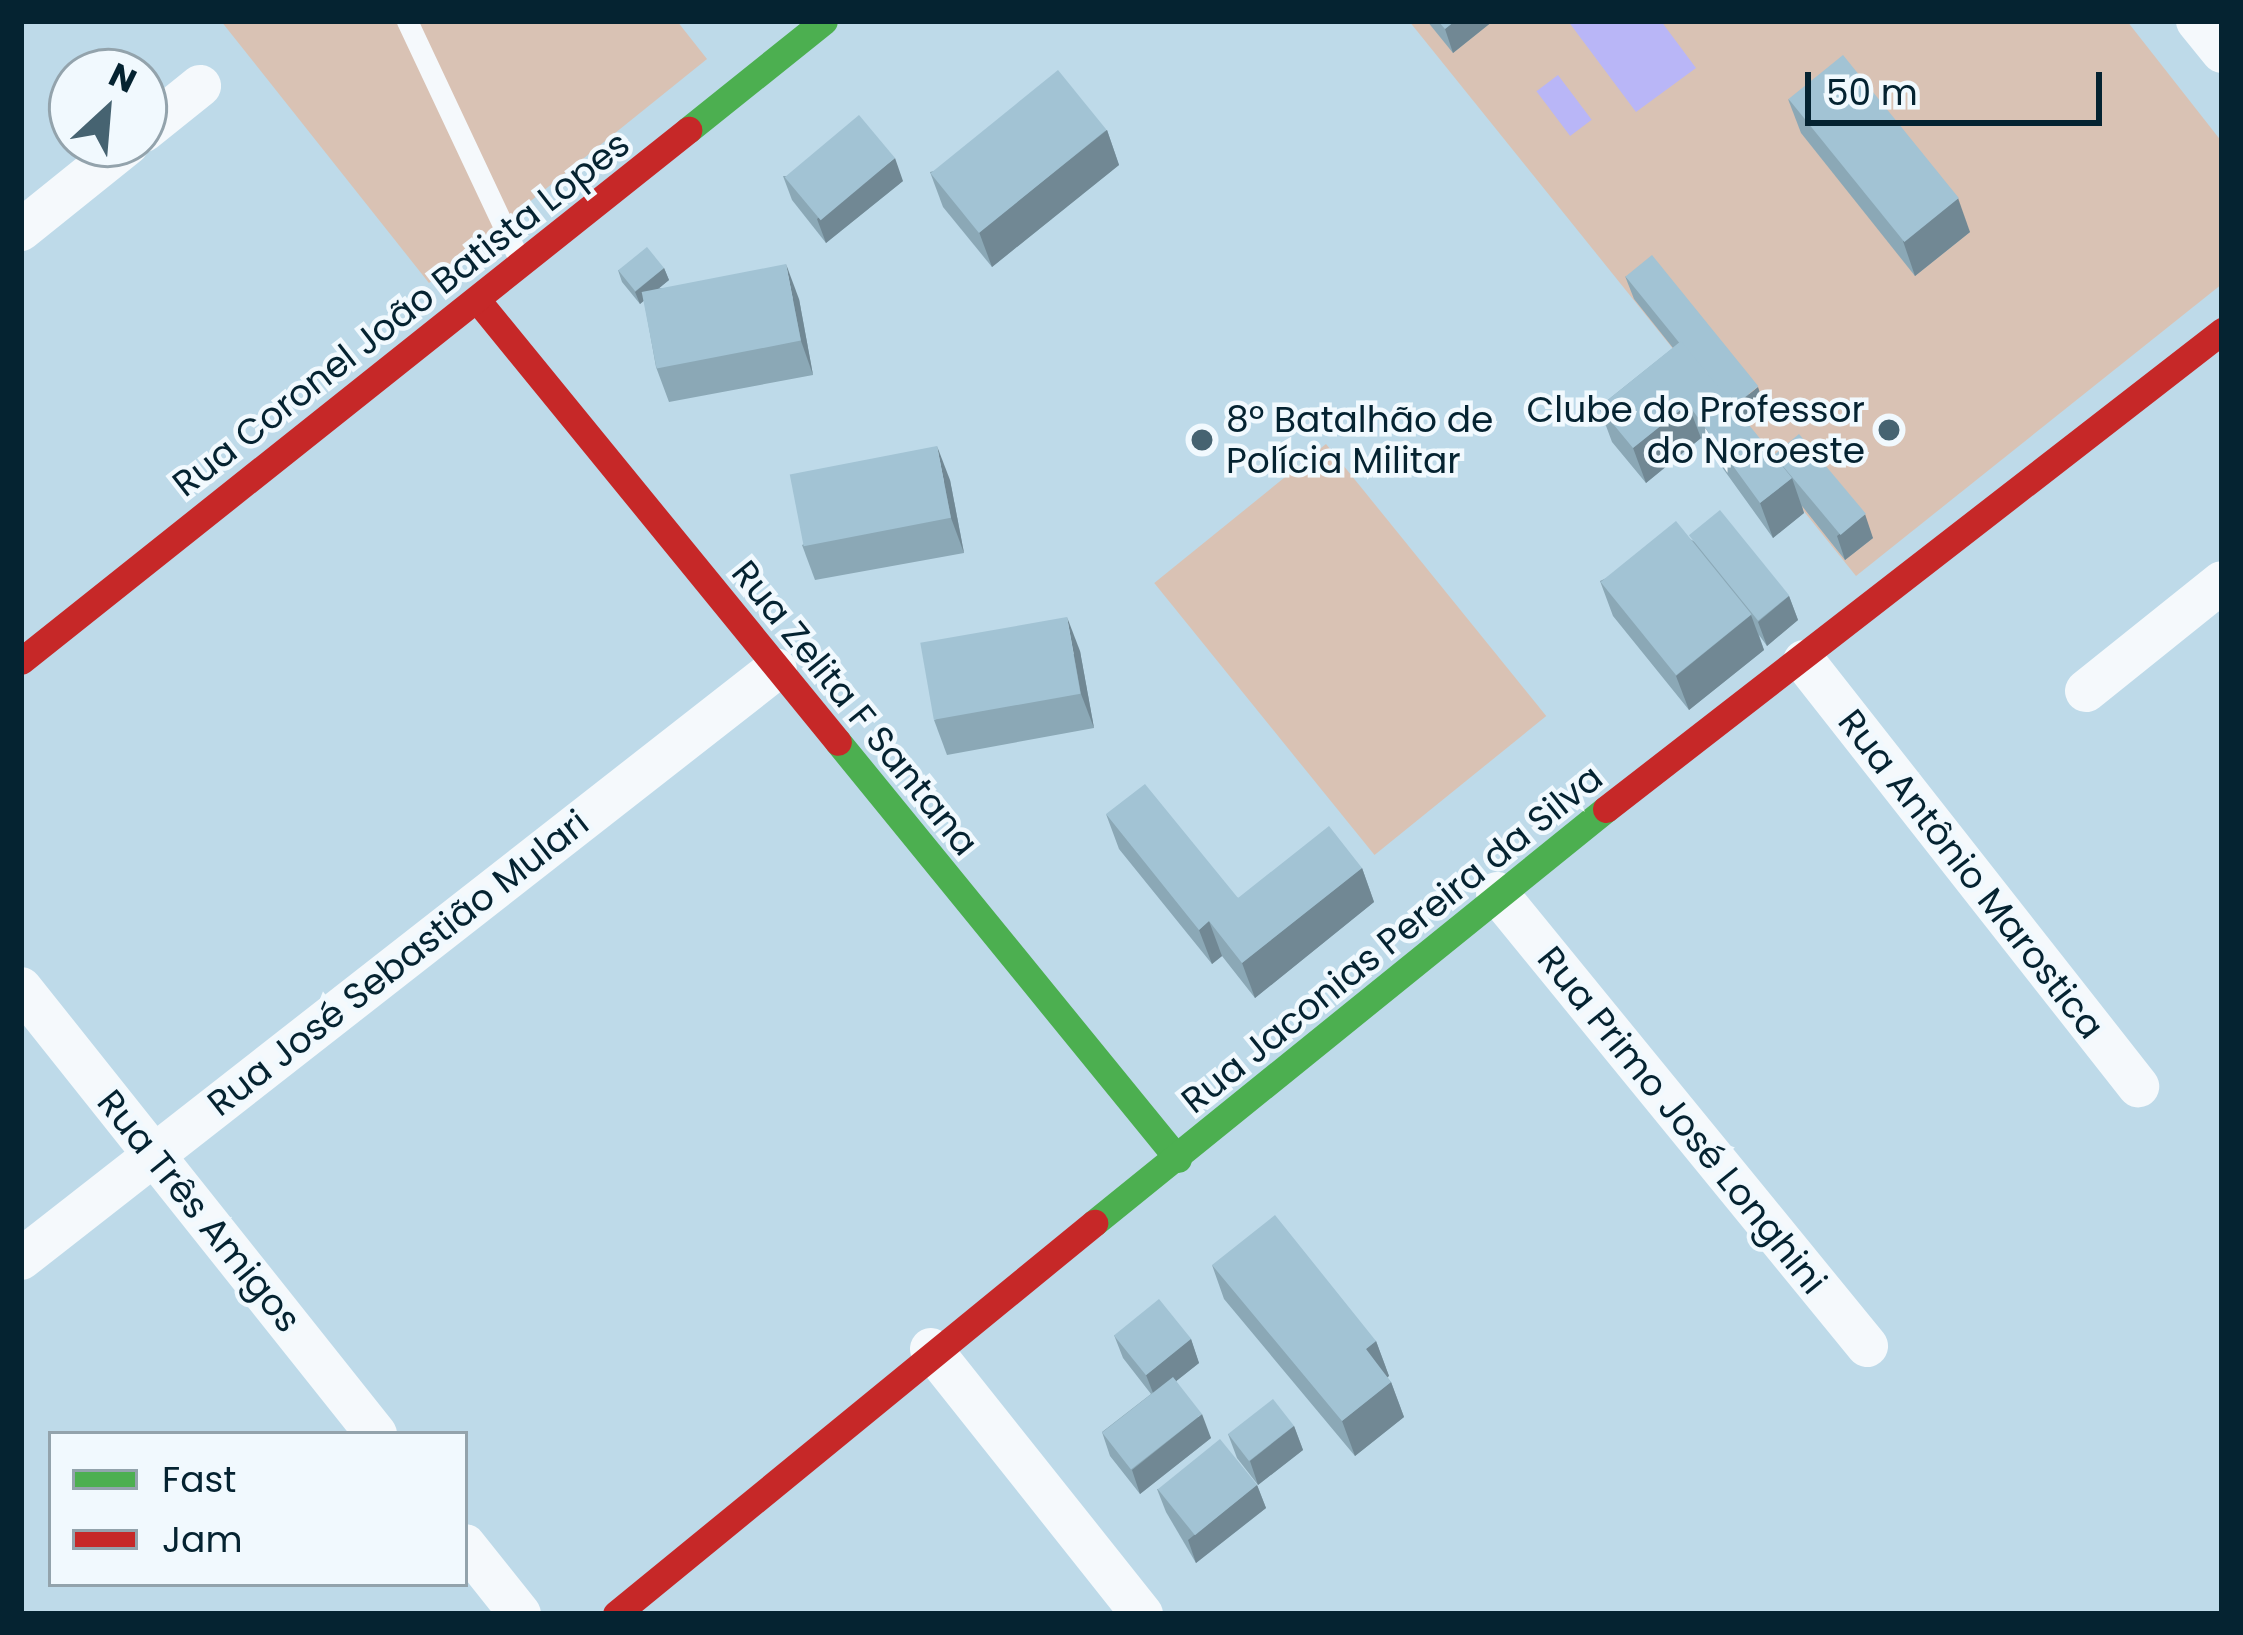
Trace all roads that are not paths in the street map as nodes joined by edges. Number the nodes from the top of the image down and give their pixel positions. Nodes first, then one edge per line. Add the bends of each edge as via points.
1 (406, 21) edge
2 (824, 21) edge
3 (2197, 21) edge
4 (2222, 52) edge
5 (200, 86) dead end
6 (168, 112) edge
7 (98, 168) edge
8 (21, 230) edge
9 (522, 266) junction
10 (478, 301) junction
11 (2222, 331) edge
12 (2222, 582) edge
13 (21, 661) edge
14 (1804, 661) junction
15 (776, 669) junction
16 (2086, 692) dead end
17 (1497, 892) junction
18 (21, 988) edge
19 (2138, 1086) dead end
20 (153, 1154) junction
21 (1178, 1159) junction
22 (21, 1259) edge
23 (1867, 1346) dead end
24 (931, 1349) junction
25 (374, 1431) edge
26 (468, 1549) edge
27 (520, 1614) edge
28 (616, 1614) edge
29 (1142, 1614) edge

1 - 9 lane
2 - 9 street, Rua Coronel João Batista Lopes
3 - 4 street
5 - 6 street
7 - 8 street
9 - 10 street, Rua Coronel João Batista Lopes
10 - 13 street, Rua Coronel João Batista Lopes
10 - 15 street, Rua Zelita F Santana
11 - 14 street, Rua Jaconias Pereira da Silva
12 - 16 street
14 - 17 street, Rua Jaconias Pereira da Silva
14 - 19 street, Rua Antônio Marostica
15 - 20 street, Rua José Sebastião Mulari
15 - 21 street, Rua Zelita F Santana
17 - 21 street, Rua Jaconias Pereira da Silva
17 - 23 street, Rua Primo José Longhini
18 - 20 street, Rua Três Amigos
20 - 22 street, Rua José Sebastião Mulari
20 - 25 street, Rua Três Amigos
21 - 24 street, Rua Jaconias Pereira da Silva
24 - 28 street, Rua Jaconias Pereira da Silva
24 - 29 street
26 - 27 street

